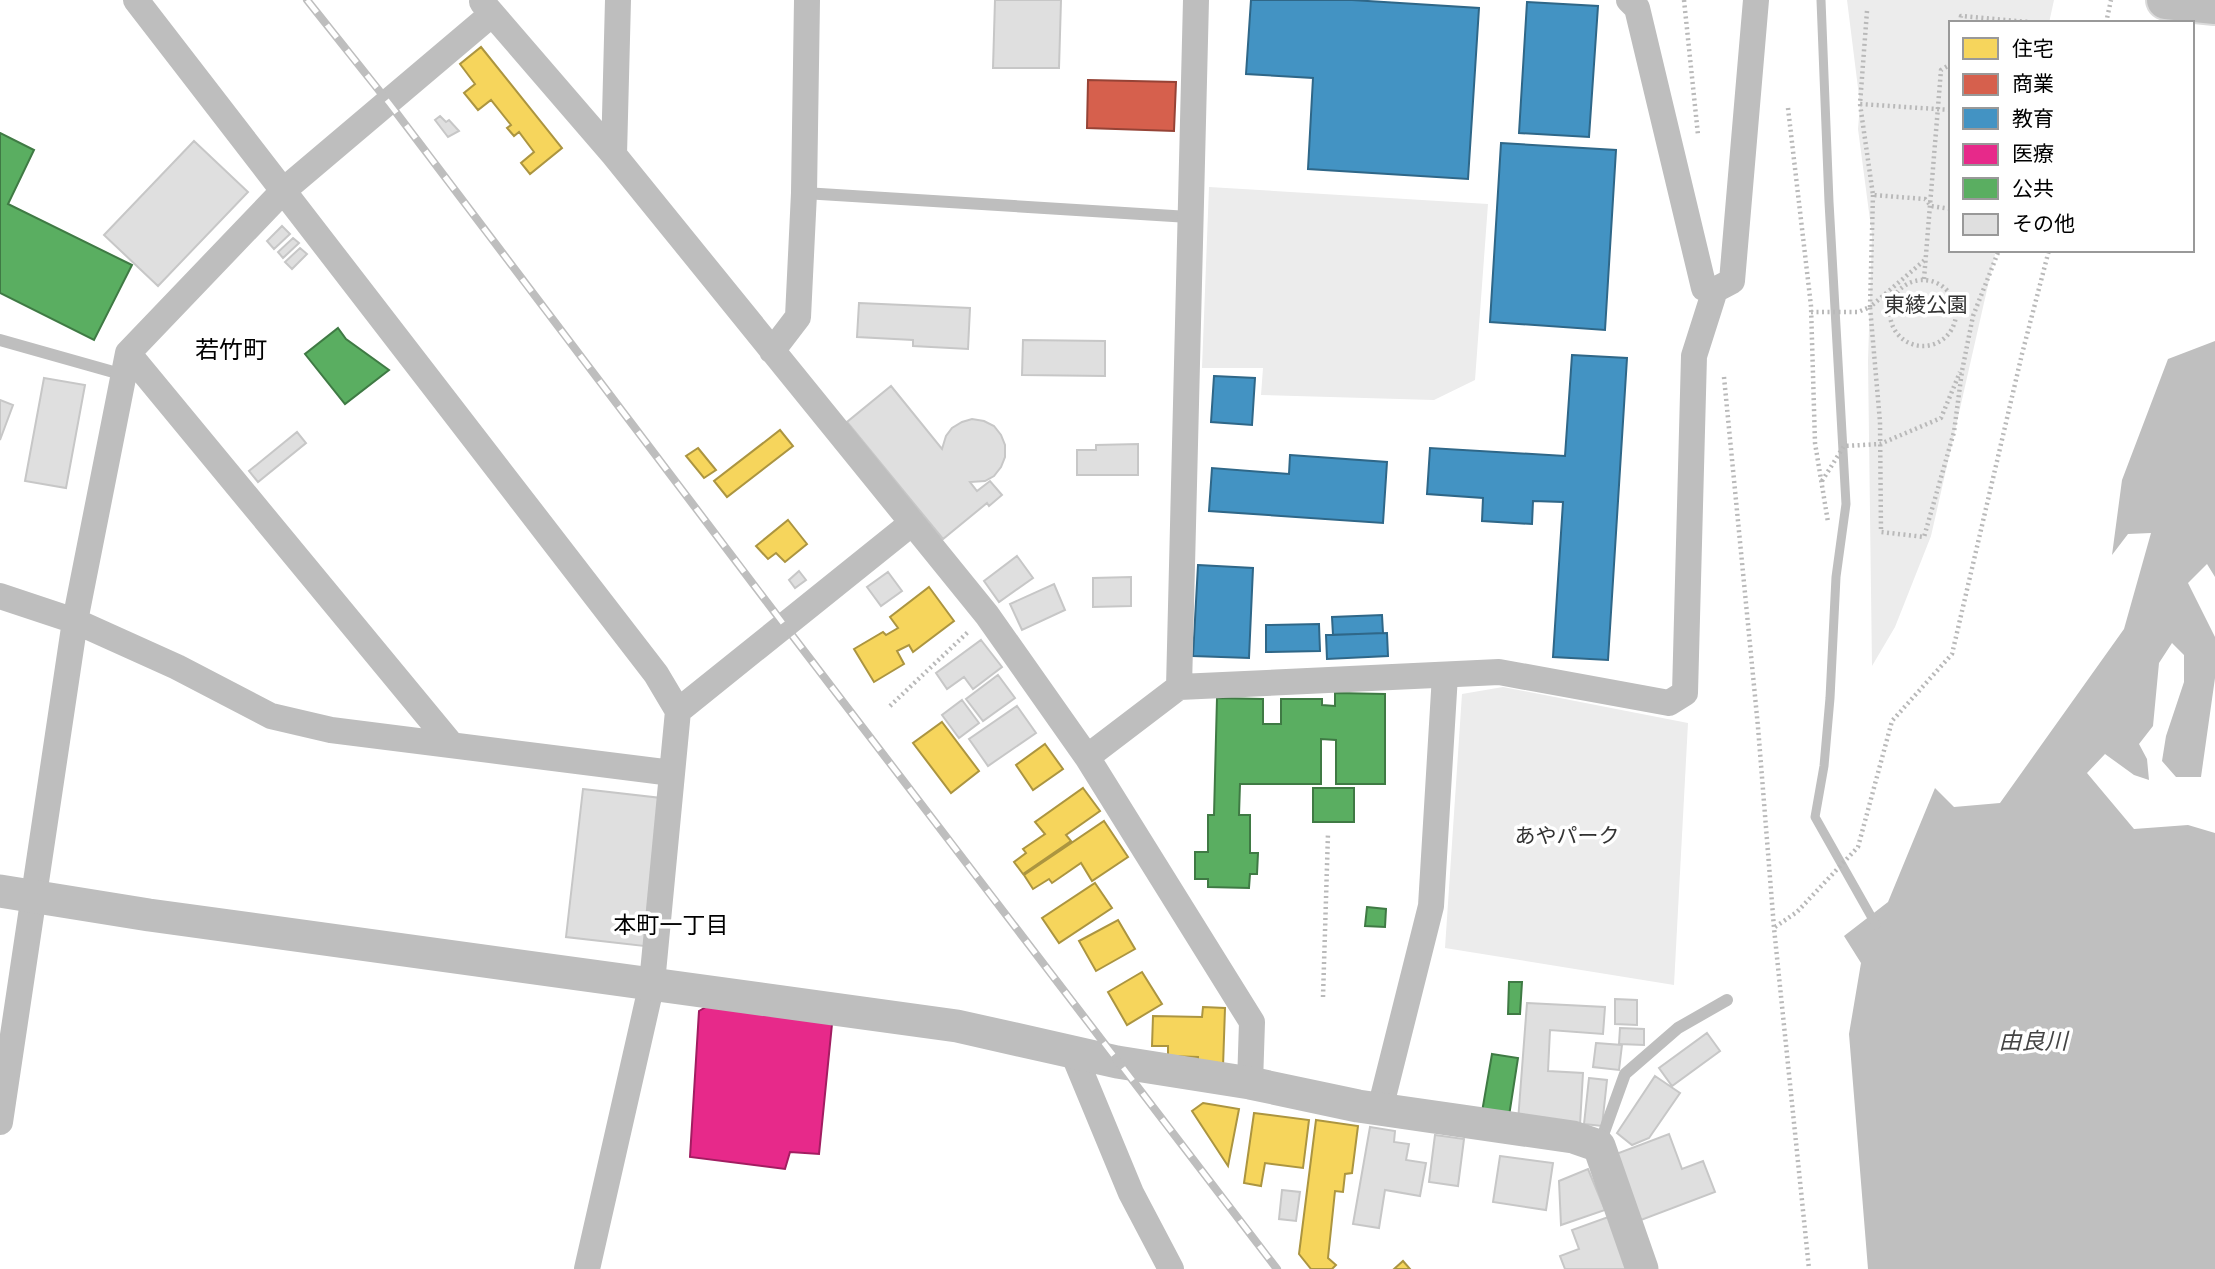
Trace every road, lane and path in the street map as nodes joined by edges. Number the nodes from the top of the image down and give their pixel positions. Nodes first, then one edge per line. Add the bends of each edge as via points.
1 (136, 0) edge
2 (618, 0) edge
3 (807, 0) edge
4 (1196, 0) edge
5 (1629, 0) edge
6 (1684, 0) edge
7 (1756, 0) edge
8 (2110, 0) edge
9 (2166, 0) edge
10 (2215, 5) edge
11 (487, 7) edge
12 (1867, 11) dead end
13 (1960, 21) edge
14 (2017, 21) edge
15 (2106, 21) edge
16 (1949, 65) edge
17 (1860, 104) junction
18 (1788, 108) dead end
19 (1939, 109) junction
20 (1949, 110) edge
21 (1699, 138) dead end
22 (614, 155) junction
23 (284, 190) junction
24 (804, 193) junction
25 (1873, 195) junction
26 (1931, 206) junction
27 (1949, 209) edge
28 (1189, 217) junction
29 (1998, 252) edge
30 (2048, 252) edge
31 (1926, 259) junction
32 (1924, 279) junction
33 (1715, 290) junction
34 (1870, 307) junction
35 (1811, 312) junction
36 (0, 340) edge
37 (772, 351) junction
38 (1964, 362) junction
39 (126, 364) junction
40 (1723, 372) dead end
41 (1880, 444) junction
42 (1822, 481) junction
43 (1828, 522) dead end
44 (912, 523) junction
45 (0, 596) edge
46 (987, 615) junction
47 (75, 621) junction
48 (1444, 675) junction
49 (1179, 687) junction
50 (890, 706) dead end
51 (678, 711) junction
52 (451, 744) junction
53 (1087, 757) junction
54 (672, 773) junction
55 (1328, 833) dead end
56 (0, 891) edge
57 (34, 897) junction
58 (1774, 928) junction
59 (652, 983) junction
60 (1323, 997) dead end
61 (1727, 1000) dead end
62 (1073, 1053) junction
63 (1250, 1083) junction
64 (1380, 1109) junction
65 (0, 1122) edge
66 (1598, 1146) junction
67 (587, 1269) edge
68 (1171, 1269) edge
69 (1642, 1269) edge
70 (1809, 1269) edge

1 - 23 street
2 - 22 street
3 - 24 street
4 - 28 street
5 - 33 street via 1637,8 1704,288
6 - 21 path
7 - 33 street via 1732,281
8 - 15 path
9 - 10 main road
11 - 22 street
11 - 23 street
12 - 17 path
13 - 14 path via 1961,16
16 - 19 path via 1941,70
17 - 19 path
17 - 25 path
18 - 35 path
19 - 20 path
19 - 26 path
22 - 37 street
23 - 39 street
23 - 51 street via 656,674
24 - 28 lane
24 - 37 street via 798,317
25 - 26 path via 1925,199
25 - 34 path
26 - 27 path
26 - 31 path
28 - 49 street
29 - 38 path via 1973,316
30 - 58 path via 1952,654 1892,721 1858,847 1797,912
31 - 32 path
31 - 34 path
32 - 32 path via 1897,292 1890,311 1901,338 1923,346 1944,339 1956,319 1956,308 1945,288
33 - 48 street via 1694,356 1685,693 1669,703 1499,672
34 - 35 path via 1858,312
34 - 41 path
35 - 42 path via 1815,443
36 - 39 lane
37 - 44 street
38 - 41 path via 1941,418
38 - 41 path via 1954,432 1924,537 1881,532
39 - 47 street
39 - 52 street
40 - 58 path
41 - 42 path via 1844,446
42 - 43 path
44 - 46 street
44 - 51 street
45 - 47 street
46 - 50 path
46 - 53 street
47 - 52 street via 271,716 331,730
47 - 57 street
48 - 49 street
48 - 64 street via 1432,906
49 - 53 street
51 - 54 street
52 - 54 street
53 - 63 street via 1252,1022
54 - 59 street
55 - 60 path
56 - 57 street
57 - 59 street
57 - 65 street
58 - 70 path
59 - 62 street via 957,1026
59 - 67 street
61 - 66 lane via 1678,1028 1625,1074
62 - 63 street
62 - 68 street via 1131,1193
63 - 64 street
64 - 66 street via 1573,1137
66 - 69 street

